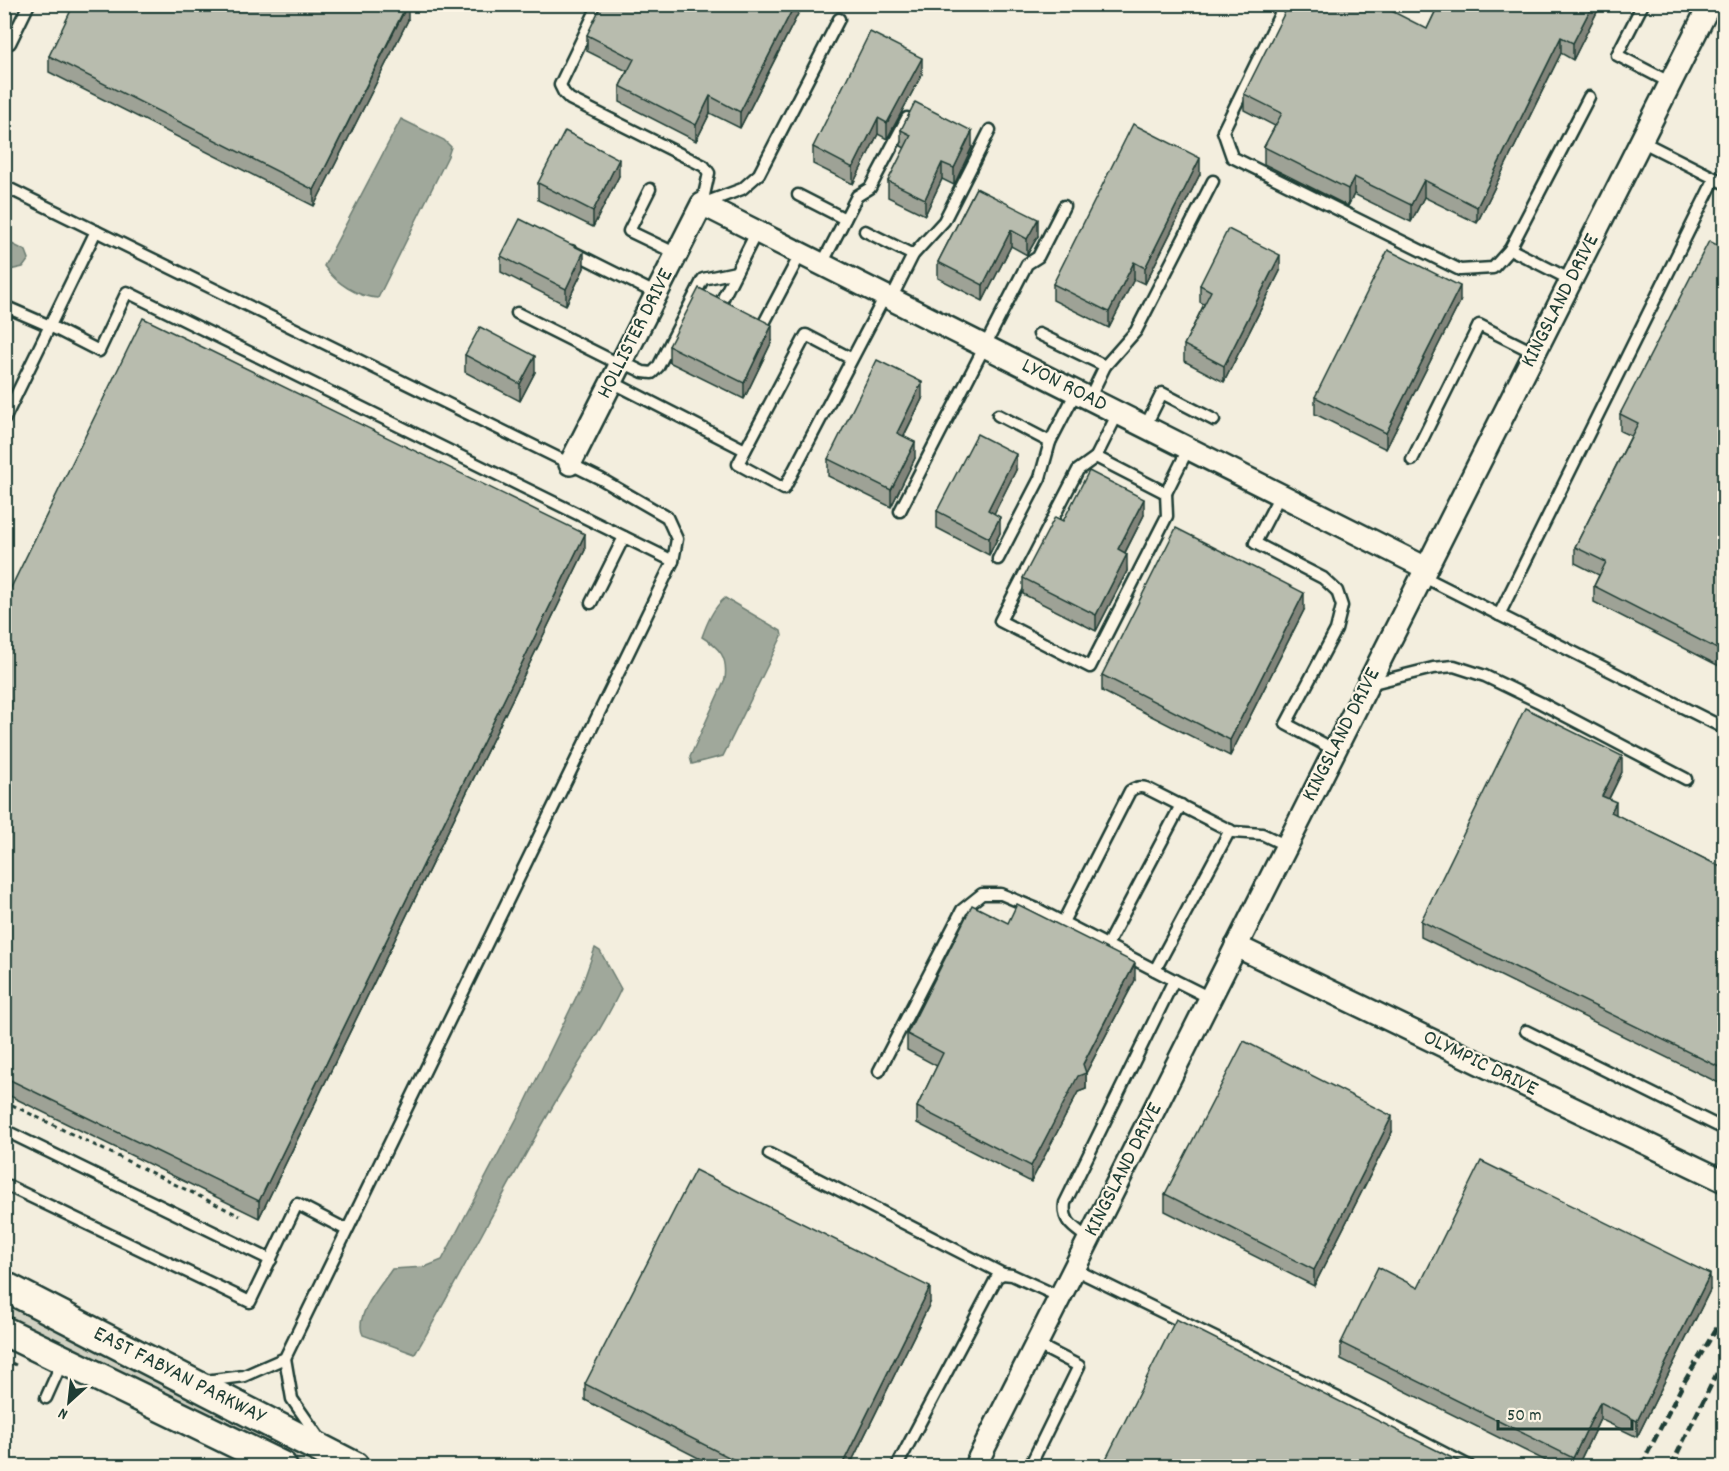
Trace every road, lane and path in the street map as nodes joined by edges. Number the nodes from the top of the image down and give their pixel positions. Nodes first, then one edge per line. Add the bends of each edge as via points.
1 (29, 4) edge
2 (599, 4) edge
3 (1285, 4) edge
4 (1643, 4) edge
5 (1710, 4) edge
6 (839, 19) dead end
7 (10, 43) dead end
8 (1671, 83) junction
9 (1589, 97) dead end
10 (908, 116) edge
11 (990, 130) dead end
12 (1641, 141) junction
13 (1213, 181) dead end
14 (1720, 181) edge
15 (4, 186) edge
16 (650, 189) dead end
17 (798, 195) dead end
18 (702, 204) junction
19 (1064, 206) dead end
20 (845, 219) junction
21 (96, 231) junction
22 (757, 231) junction
23 (865, 231) dead end
24 (566, 248) edge
25 (1510, 249) junction
26 (801, 254) junction
27 (677, 255) junction
28 (913, 255) junction
29 (822, 264) junction
30 (736, 272) junction
31 (1571, 280) junction
32 (657, 294) junction
33 (888, 297) junction
34 (720, 304) edge
35 (4, 306) edge
36 (517, 313) dead end
37 (764, 325) edge
38 (50, 326) junction
39 (1038, 334) dead end
40 (985, 346) junction
41 (1535, 353) junction
42 (852, 360) junction
43 (1105, 366) junction
44 (618, 370) junction
45 (1083, 396) junction
46 (1118, 413) junction
47 (998, 415) dead end
48 (4, 420) edge
49 (1214, 420) dead end
50 (1144, 427) junction
51 (1050, 442) junction
52 (1188, 449) junction
53 (745, 450) junction
54 (1096, 457) junction
55 (1412, 460) dead end
56 (570, 464) junction
57 (1166, 493) junction
58 (1280, 495) junction
59 (900, 511) dead end
60 (624, 537) junction
61 (998, 559) dead end
62 (673, 561) junction
63 (1424, 572) junction
64 (591, 603) dead end
65 (1499, 615) junction
66 (1368, 684) junction
67 (1725, 728) edge
68 (1335, 750) junction
69 (1686, 779) dead end
70 (1181, 805) junction
71 (1230, 830) junction
72 (1287, 846) junction
73 (1063, 922) junction
74 (1107, 945) junction
75 (1236, 946) junction
76 (1155, 970) junction
77 (1174, 980) junction
78 (1210, 998) junction
79 (1526, 1031) dead end
80 (879, 1071) dead end
81 (4, 1101) edge
82 (1725, 1129) edge
83 (4, 1130) edge
84 (769, 1154) dead end
85 (1725, 1181) edge
86 (4, 1184) edge
87 (240, 1216) dead end
88 (347, 1230) junction
89 (1089, 1239) junction
90 (271, 1260) junction
91 (1074, 1269) junction
92 (1004, 1274) junction
93 (4, 1286) edge
94 (1060, 1298) junction
95 (4, 1331) edge
96 (1036, 1344) junction
97 (285, 1358) junction
98 (64, 1360) junction
99 (190, 1382) junction
100 (46, 1398) dead end
101 (343, 1461) edge
102 (282, 1467) edge
103 (897, 1467) edge
104 (975, 1467) edge
105 (1030, 1467) edge
106 (1469, 1467) edge

1 - 7 lane
2 - 18 lane via 560,85 564,93 704,166 709,173
3 - 25 lane via 1223,131 1232,157 1460,270 1493,268
4 - 8 lane via 1617,55
5 - 8 street, KINGSLAND DRIVE
6 - 18 lane via 759,174 742,189
8 - 12 street, KINGSLAND DRIVE
9 - 25 lane
10 - 20 lane via 870,188 858,196
11 - 28 lane via 944,221
12 - 14 lane
12 - 31 street, KINGSLAND DRIVE
13 - 43 lane via 1136,331
14 - 65 lane
15 - 21 lane
16 - 27 lane via 629,231
17 - 20 lane
18 - 22 street, LYON ROAD
18 - 27 street, HOLLISTER DRIVE
19 - 40 lane via 1038,257 1027,264
20 - 29 lane
21 - 38 lane
21 - 56 lane
22 - 26 street, LYON ROAD
22 - 30 lane
23 - 28 lane
24 - 32 lane
25 - 31 lane
26 - 29 street, LYON ROAD
26 - 37 lane
27 - 32 street, HOLLISTER DRIVE
28 - 33 lane
29 - 33 street, LYON ROAD
30 - 34 lane
30 - 44 lane via 703,279 652,373
31 - 41 street, KINGSLAND DRIVE
32 - 44 street, HOLLISTER DRIVE
33 - 40 street, LYON ROAD
33 - 42 lane
35 - 38 lane
36 - 44 lane
38 - 48 lane
38 - 60 lane via 99,351 127,292
39 - 43 lane
40 - 45 street, LYON ROAD
40 - 59 lane
41 - 55 lane via 1479,325
41 - 63 street, KINGSLAND DRIVE
42 - 53 lane via 806,335
42 - 53 lane via 784,489 738,464
43 - 45 lane
44 - 53 lane
44 - 56 street, HOLLISTER DRIVE
45 - 46 street, LYON ROAD
45 - 51 lane
46 - 50 street, LYON ROAD
46 - 54 lane
47 - 51 lane
49 - 50 lane via 1162,393
50 - 52 street, LYON ROAD
51 - 61 lane via 1040,478
52 - 57 lane
52 - 58 street, LYON ROAD
54 - 57 lane
54 - 57 lane via 1078,470 1000,621 1090,667 1167,516
56 - 62 lane via 667,517 676,539
58 - 63 street, LYON ROAD
58 - 68 lane via 1255,543 1323,578 1337,591 1342,606 1336,630 1286,724
60 - 62 lane
60 - 64 lane
62 - 88 lane
63 - 65 lane
63 - 66 street, KINGSLAND DRIVE
65 - 67 lane
66 - 68 street, KINGSLAND DRIVE
66 - 69 lane via 1454,666 1541,703
68 - 72 street, KINGSLAND DRIVE
70 - 71 lane
70 - 73 lane via 1141,786 1130,792
70 - 74 lane
71 - 72 lane via 1262,834
71 - 76 lane
72 - 75 street, KINGSLAND DRIVE
73 - 74 lane
73 - 80 lane via 1000,894 982,894 962,910
74 - 76 lane
75 - 78 street, KINGSLAND DRIVE
75 - 85 street, OLYMPIC DRIVE
76 - 77 lane
77 - 78 lane
77 - 89 lane via 1065,1203 1065,1219
78 - 89 street, KINGSLAND DRIVE
79 - 82 lane
81 - 87 path
83 - 90 lane
84 - 92 lane
86 - 90 lane via 250,1302
88 - 90 lane via 297,1204
88 - 97 lane
89 - 91 street, KINGSLAND DRIVE
91 - 94 street, KINGSLAND DRIVE
91 - 106 lane
92 - 94 lane
92 - 103 lane via 992,1285
93 - 99 main road, EAST FABYAN PARKWAY
94 - 96 street, KINGSLAND DRIVE
95 - 98 main road, EAST FABYAN PARKWAY
96 - 104 street, KINGSLAND DRIVE
96 - 105 lane via 1079,1366
97 - 99 lane via 244,1376
97 - 101 lane via 292,1399 308,1424
98 - 100 lane
98 - 102 main road, EAST FABYAN PARKWAY
99 - 101 main road, EAST FABYAN PARKWAY

